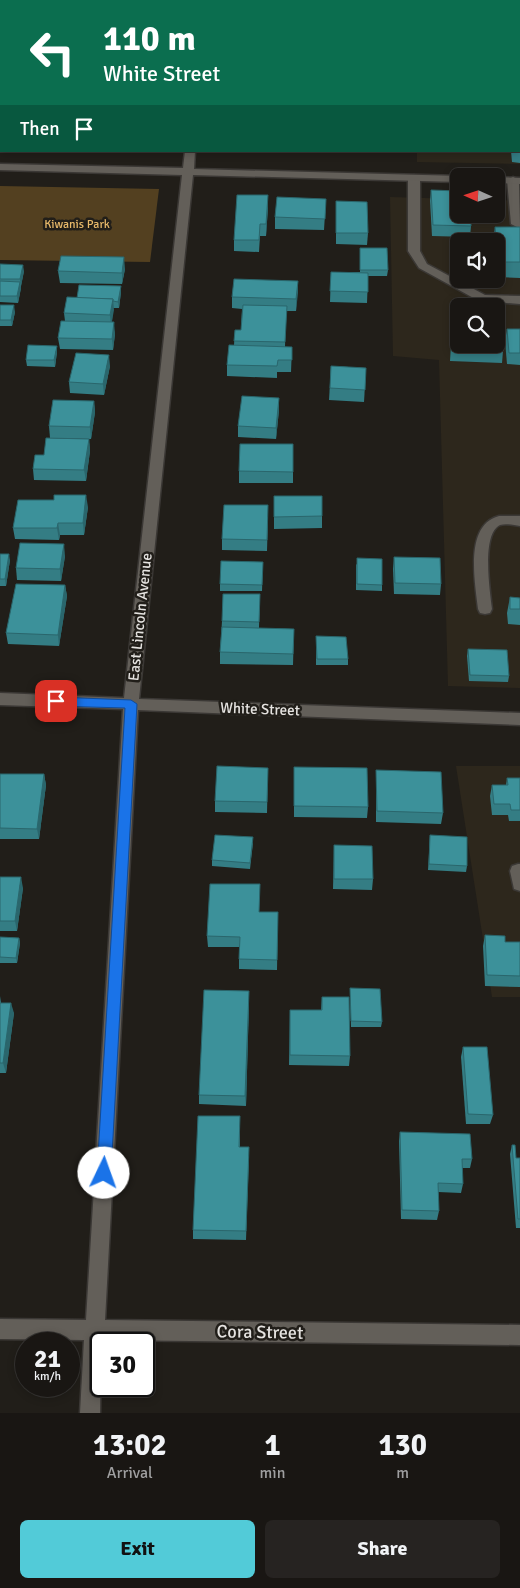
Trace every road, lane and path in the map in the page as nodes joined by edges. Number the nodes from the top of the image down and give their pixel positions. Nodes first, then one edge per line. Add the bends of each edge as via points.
1 (190, 152) edge
2 (0, 167) edge
3 (188, 172) junction
4 (414, 178) junction
5 (450, 179) edge
6 (516, 180) edge
7 (517, 224) dead end
8 (520, 300) edge
9 (520, 521) edge
10 (485, 609) dead end
11 (0, 699) edge
12 (131, 704) junction
13 (520, 719) edge
14 (520, 871) edge
15 (520, 884) edge
16 (0, 1329) edge
17 (96, 1329) junction
18 (520, 1335) edge
19 (90, 1413) edge

1 - 3 street, East Lincoln Avenue
2 - 3 street
3 - 4 street
3 - 12 street, East Lincoln Avenue
4 - 5 street
4 - 8 street via 414,251 423,266 483,298
6 - 7 street
9 - 10 street via 497,521 487,528 481,547
11 - 12 street, White Street
12 - 13 street, White Street
12 - 17 street, East Lincoln Avenue
14 - 15 street
16 - 17 street, Cora Street
17 - 18 street, Cora Street
17 - 19 street, East Lincoln Avenue

